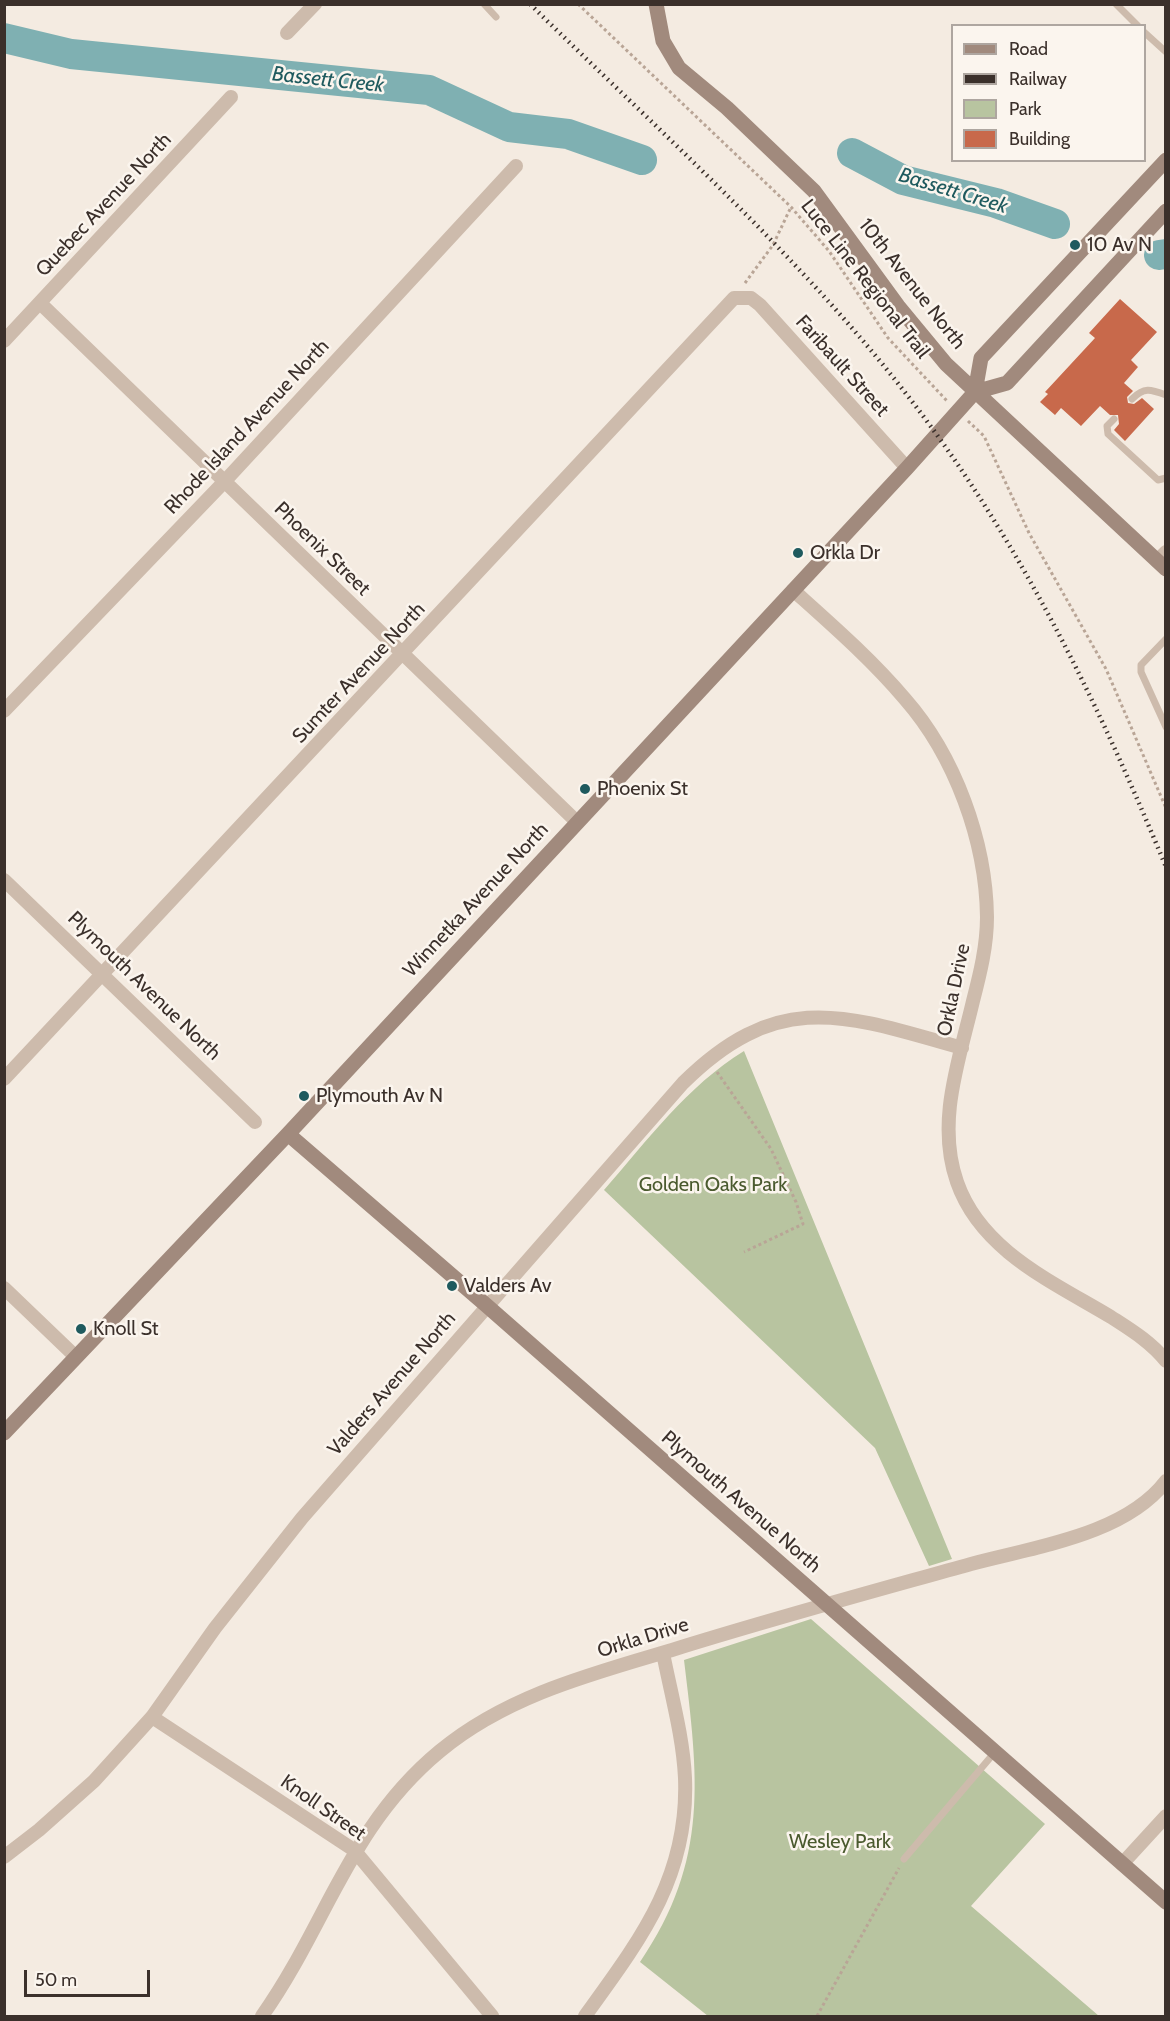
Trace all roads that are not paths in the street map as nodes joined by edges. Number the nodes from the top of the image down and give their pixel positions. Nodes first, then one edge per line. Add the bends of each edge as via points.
1 (315, 4) edge
2 (484, 4) edge
3 (656, 4) edge
4 (1116, 4) edge
5 (496, 17) dead end
6 (1135, 24) edge
7 (287, 33) dead end
8 (1146, 34) edge
9 (1166, 52) edge
10 (231, 97) dead end
11 (1166, 160) edge
12 (516, 166) dead end
13 (1166, 211) edge
14 (743, 296) joint
15 (40, 303) junction
16 (4, 341) edge
17 (975, 392) junction
18 (1166, 395) edge
19 (1132, 399) dead end
20 (1114, 418) dead end
21 (907, 468) junction
22 (1166, 478) edge
23 (224, 482) junction
24 (1163, 560) edge
25 (793, 590) junction
26 (1166, 639) edge
27 (404, 654) junction
28 (4, 711) edge
29 (1166, 727) edge
30 (577, 822) junction
31 (4, 880) edge
32 (102, 975) junction
33 (962, 1048) junction
34 (4, 1079) edge
35 (255, 1122) dead end
36 (288, 1134) junction
37 (4, 1288) edge
38 (486, 1305) junction
39 (76, 1357) junction
40 (1166, 1361) edge
41 (4, 1433) edge
42 (1166, 1481) edge
43 (825, 1603) junction
44 (663, 1653) junction
45 (152, 1717) junction
46 (995, 1752) junction
47 (1166, 1816) edge
48 (354, 1850) junction
49 (4, 1857) edge
50 (904, 1859) road end
51 (1122, 1864) junction
52 (1166, 1902) edge
53 (262, 2016) edge
54 (492, 2016) edge
55 (585, 2016) edge

1 - 7 street
2 - 5 lane
3 - 17 main road, 10th Avenue North via 663,41 678,68 727,108 814,191 921,334
4 - 6 lane
8 - 9 lane
10 - 15 street, Quebec Avenue North
11 - 17 main road via 981,358
12 - 23 street, Rhode Island Avenue North
13 - 17 main road via 1007,383
14 - 21 street, Faribault Street via 760,305
14 - 27 street, Sumter Avenue North via 727,304
15 - 16 street, Quebec Avenue North
15 - 23 street, Phoenix Street
17 - 21 main road, Winnetka Avenue North
17 - 24 main road, 10th Avenue North
18 - 19 lane via 1149,388
20 - 22 lane via 1107,426 1108,434 1158,480
21 - 25 main road, Winnetka Avenue North
23 - 27 street, Phoenix Street
23 - 28 street, Rhode Island Avenue North
25 - 30 main road, Winnetka Avenue North
25 - 33 street, Orkla Drive via 907,700 934,737 968,812 987,917 982,965
26 - 29 lane via 1142,665 1141,672
27 - 30 street, Phoenix Street
27 - 32 street, Sumter Avenue North
30 - 36 main road, Winnetka Avenue North
31 - 32 street, Plymouth Avenue North
32 - 34 street, Sumter Avenue North
32 - 35 street, Plymouth Avenue North
33 - 38 street, Valders Avenue North via 842,1017 806,1017 771,1024 738,1037 708,1058 683,1083
33 - 40 street, Orkla Drive via 952,1088 948,1131 958,1184 974,1214 990,1237 1016,1259 1133,1331
36 - 38 main road, Plymouth Avenue North
36 - 39 main road, Winnetka Avenue North
37 - 39 street
38 - 43 main road, Plymouth Avenue North
38 - 45 street, Valders Avenue North via 262,1566
39 - 41 main road, Winnetka Avenue North
42 - 43 street, Orkla Drive via 1155,1495 1109,1526
43 - 44 street, Orkla Drive
43 - 46 main road, Plymouth Avenue North
44 - 48 street, Orkla Drive via 575,1679 490,1717 441,1749 401,1786
44 - 55 street via 685,1777 684,1824 675,1867 638,1942
45 - 48 street, Knoll Street
45 - 49 street, Valders Avenue North via 94,1780
46 - 50 lane
46 - 51 main road, Plymouth Avenue North
47 - 51 street
48 - 53 street, Orkla Drive via 306,1944
48 - 54 street, Knoll Street
51 - 52 main road, Plymouth Avenue North

